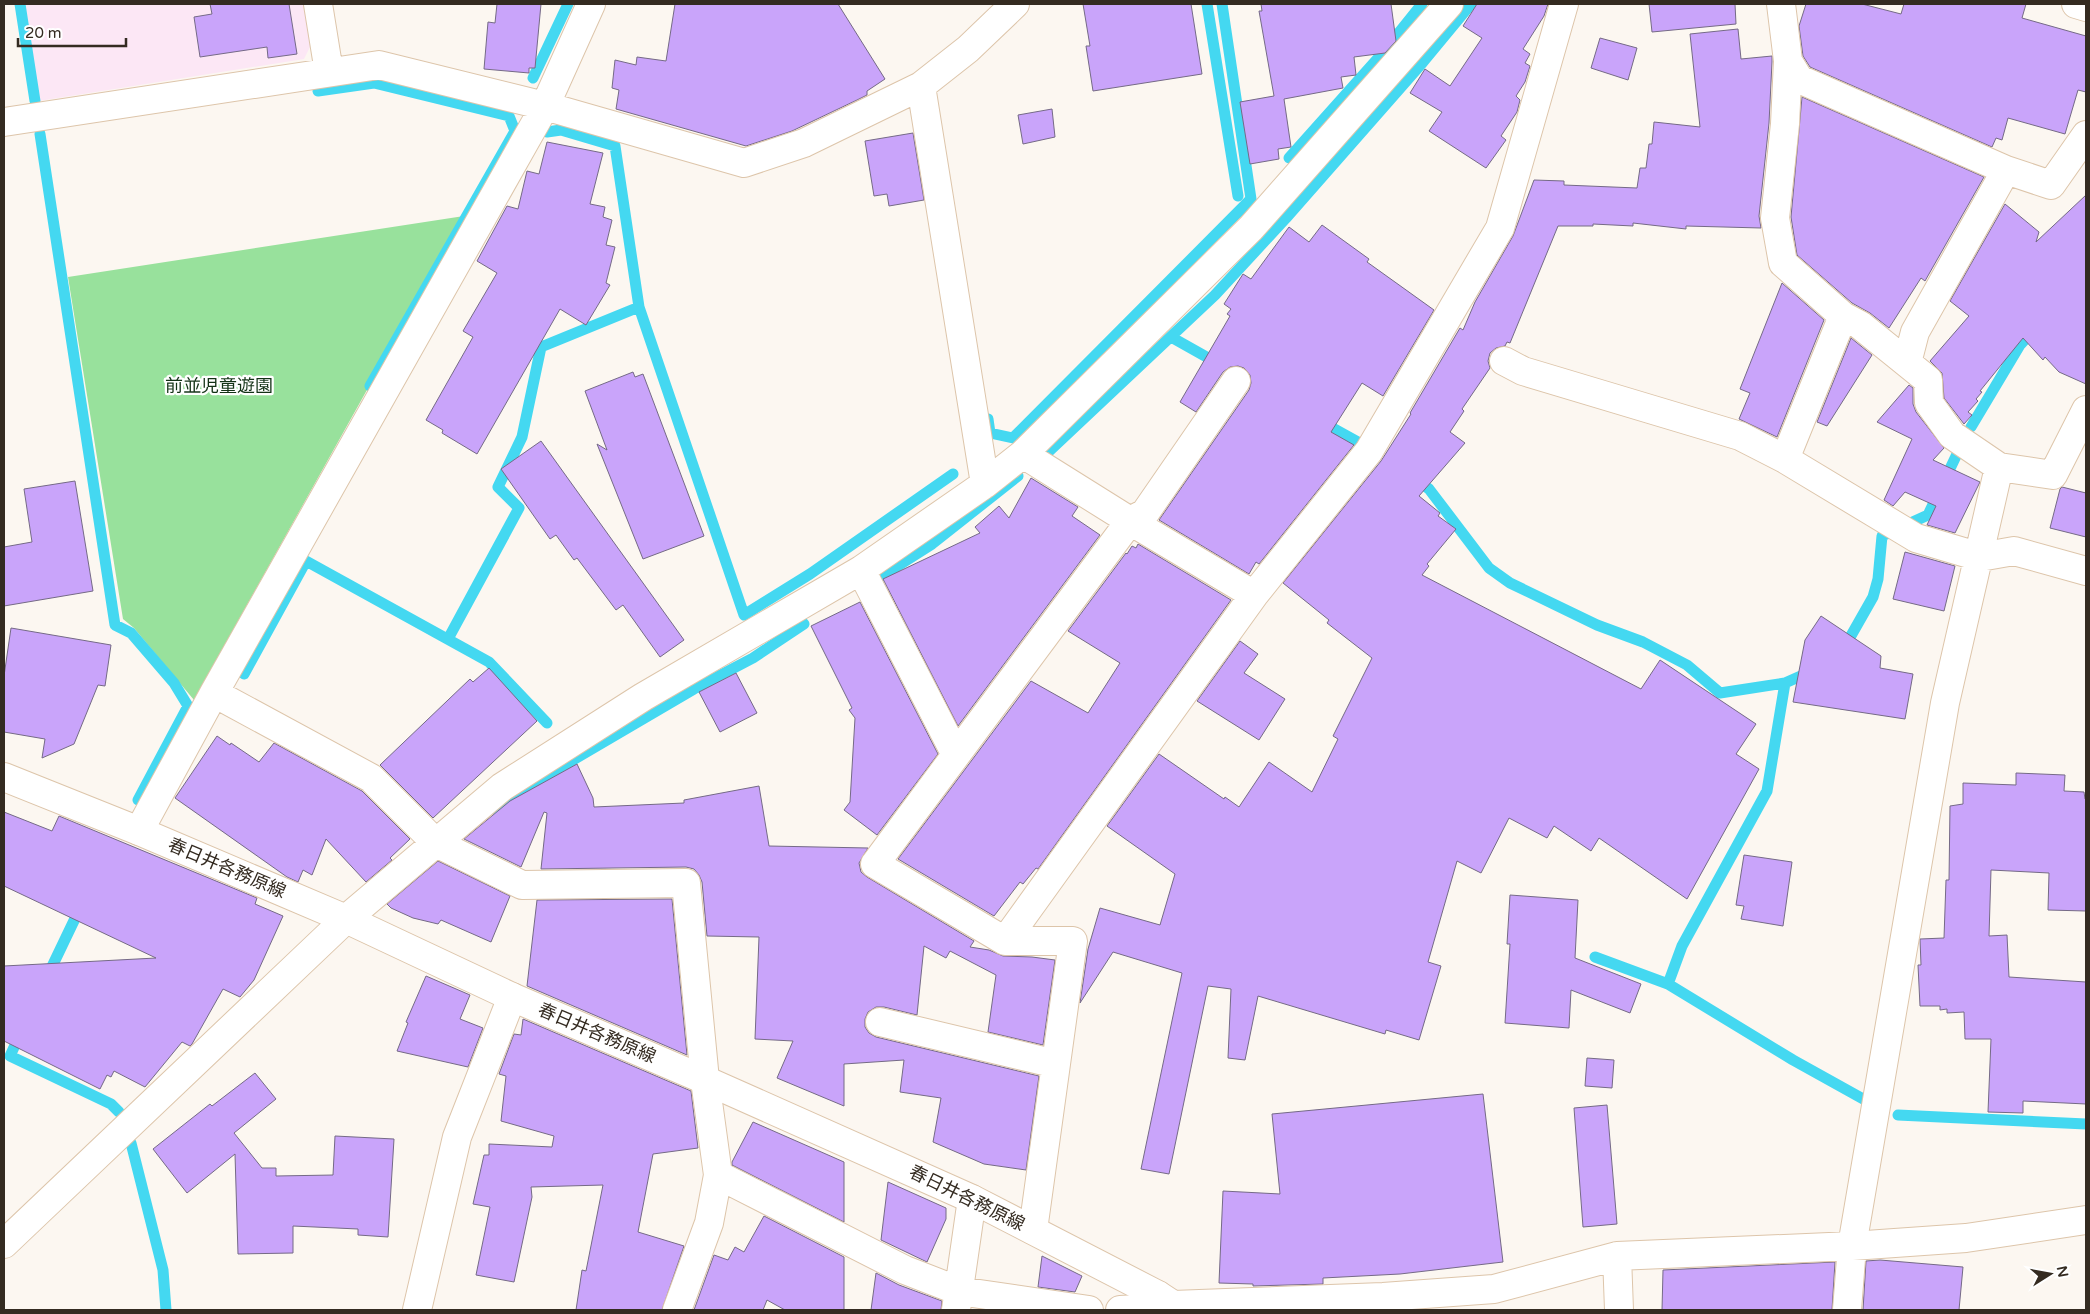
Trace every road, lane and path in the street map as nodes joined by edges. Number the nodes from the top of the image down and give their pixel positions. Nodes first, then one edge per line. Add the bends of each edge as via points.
1 (318, 4) edge
2 (591, 4) edge
3 (1015, 4) edge
4 (1449, 4) edge
5 (1564, 4) edge
6 (1782, 4) edge
7 (2076, 4) edge
8 (2086, 7) edge
9 (1788, 61) junction
10 (329, 72) junction
11 (921, 86) junction
12 (545, 106) junction
13 (4, 122) edge
14 (2086, 135) edge
15 (2006, 170) junction
16 (1843, 316) junction
17 (1504, 362) dead end
18 (1907, 362) junction
19 (1236, 381) dead end
20 (2086, 410) edge
21 (1023, 454) junction
22 (1784, 459) junction
23 (1999, 467) junction
24 (985, 484) junction
25 (1130, 521) junction
26 (1980, 557) junction
27 (861, 570) junction
28 (2086, 571) edge
29 (1254, 595) junction
30 (214, 692) junction
31 (956, 755) junction
32 (4, 777) edge
33 (139, 831) junction
34 (436, 843) junction
35 (346, 919) junction
36 (1005, 940) junction
37 (512, 997) junction
38 (880, 1022) dead end
39 (1056, 1064) junction
40 (705, 1080) junction
41 (718, 1175) junction
42 (972, 1199) junction
43 (2086, 1220) edge
44 (1033, 1230) junction
45 (4, 1244) edge
46 (1852, 1246) junction
47 (1617, 1256) junction
48 (957, 1300) edge
49 (1171, 1303) edge
50 (417, 1310) edge
51 (677, 1310) edge
52 (1089, 1310) edge
53 (1120, 1310) edge
54 (1619, 1310) edge
55 (1847, 1310) edge

1 - 10 street
2 - 12 street
3 - 11 street via 968,49
4 - 21 street via 1251,228
5 - 29 street via 1500,228 1369,451
6 - 9 street
7 - 8 street
9 - 15 street via 1799,79
9 - 16 street via 1775,218 1784,263
10 - 12 street via 379,65
10 - 13 street
11 - 12 street via 804,143 744,163
11 - 24 street
12 - 30 street
14 - 15 street via 2051,185
15 - 18 street via 1915,332
16 - 18 street via 1860,325
16 - 22 street
17 - 22 street via 1522,371 1740,436
18 - 23 street via 1928,380 1929,403 1952,435
19 - 25 street via 1145,513
20 - 23 street via 2053,476
21 - 24 street
21 - 25 street
22 - 26 street via 1916,538
23 - 26 street
24 - 27 street
25 - 29 street
25 - 31 street
26 - 28 street via 2014,551
26 - 46 street via 1945,703
27 - 31 street
27 - 34 street via 643,697 502,786
29 - 36 street
30 - 33 street
30 - 34 street via 371,778
31 - 36 street via 875,864
32 - 33 street, 春日井各務原線
33 - 35 street, 春日井各務原線
34 - 35 street
34 - 40 street via 522,885 686,883
35 - 37 street, 春日井各務原線
35 - 45 street
36 - 39 street via 1073,941
37 - 40 street, 春日井各務原線
37 - 50 street via 457,1137
38 - 39 street
39 - 44 street
40 - 41 street
40 - 42 street, 春日井各務原線
41 - 48 street
41 - 51 street via 708,1223
42 - 44 street, 春日井各務原線
42 - 48 street
43 - 46 street via 1966,1238
44 - 49 street, 春日井各務原線
46 - 47 street
46 - 55 street
47 - 49 street via 1494,1289 1383,1297
47 - 54 street
48 - 52 street
49 - 53 street

